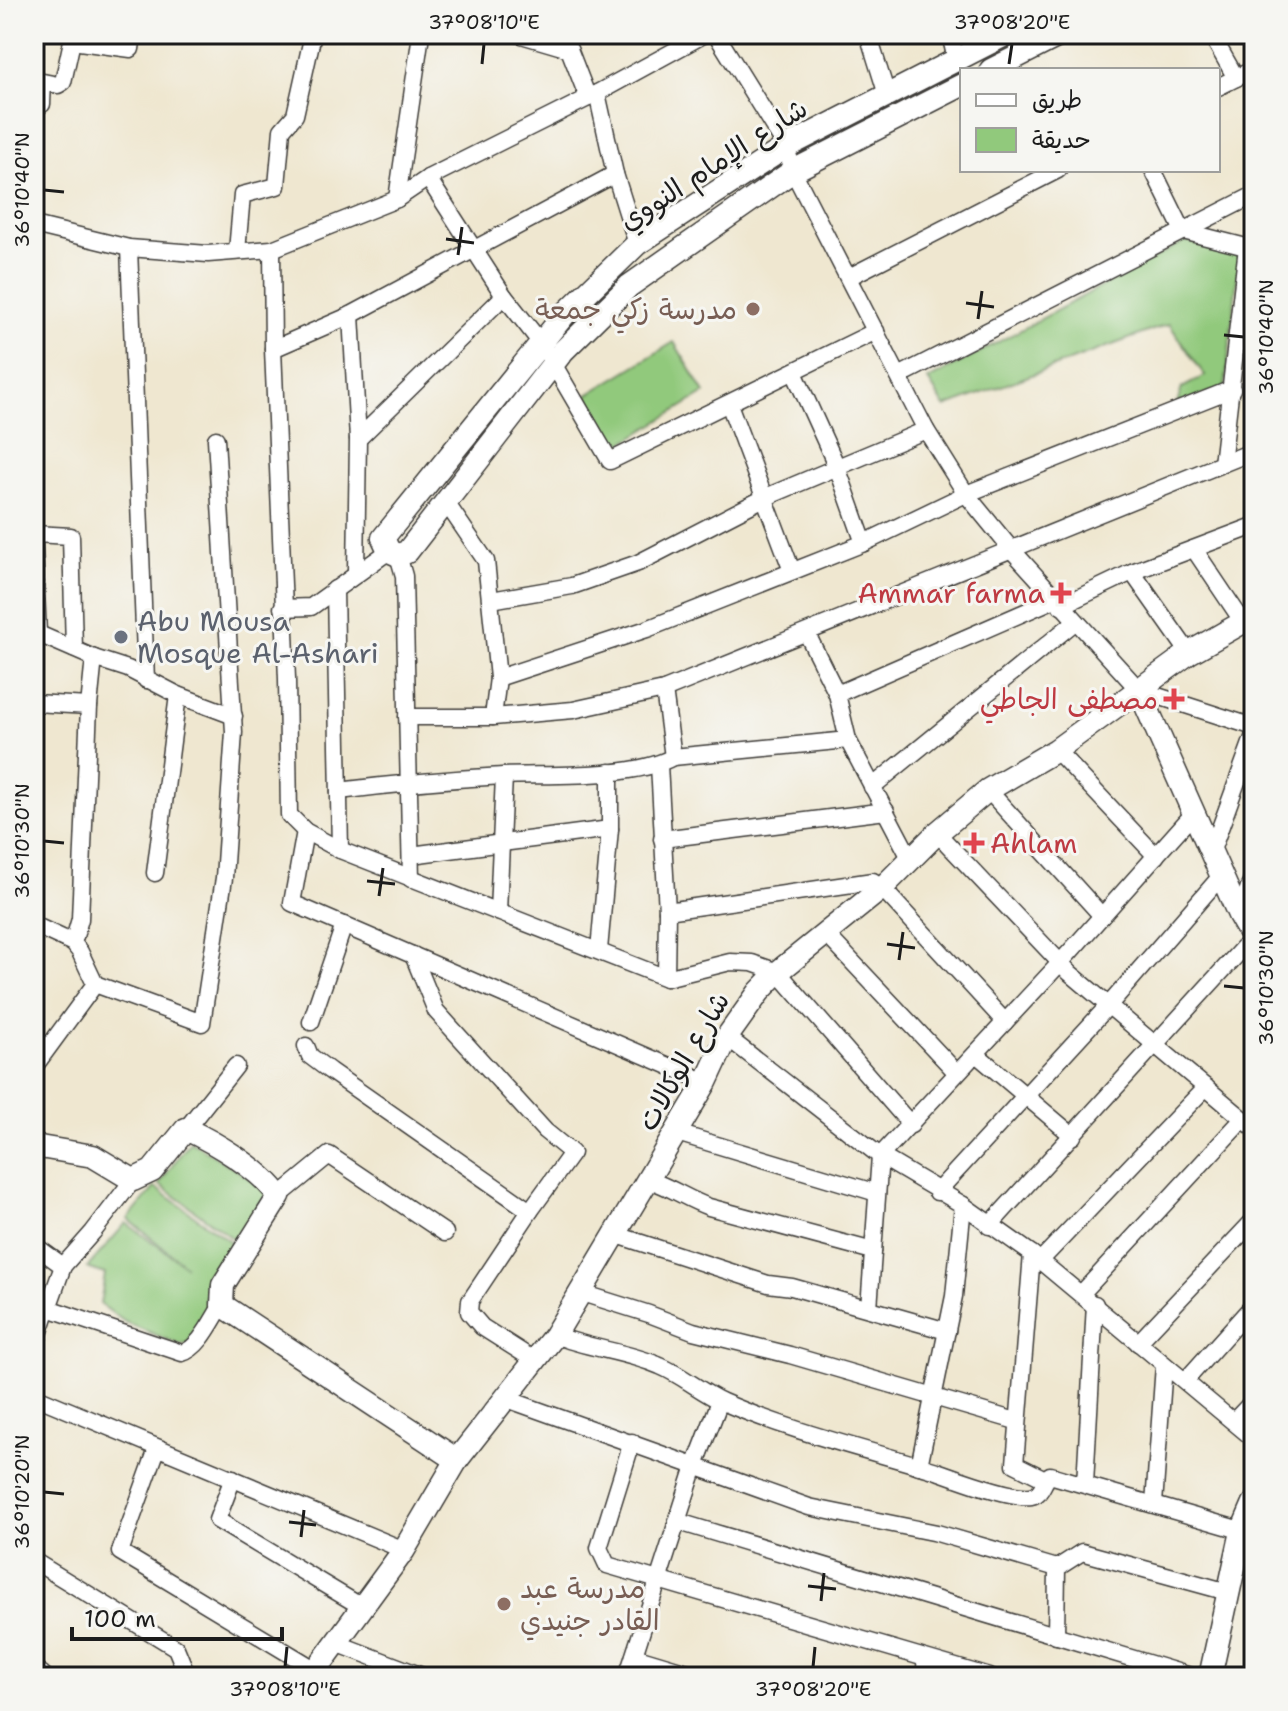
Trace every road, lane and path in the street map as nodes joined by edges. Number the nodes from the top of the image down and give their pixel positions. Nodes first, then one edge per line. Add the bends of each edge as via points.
1 (133, 34) edge
2 (313, 34) edge
3 (421, 34) edge
4 (518, 34) edge
5 (714, 34) edge
6 (868, 34) edge
7 (950, 34) edge
8 (1007, 34) edge
9 (1062, 34) edge
10 (1211, 34) edge
11 (686, 39) edge
12 (956, 60) junction
13 (995, 68) edge
14 (1254, 69) edge
15 (1236, 78) junction
16 (960, 86) edge
17 (1220, 86) edge
18 (887, 95) junction
19 (592, 96) junction
20 (34, 105) edge
21 (786, 147) junction
22 (793, 171) junction
23 (1054, 172) edge
24 (1154, 172) edge
25 (615, 174) junction
26 (428, 178) junction
27 (1254, 195) edge
28 (397, 199) junction
29 (34, 225) edge
30 (1183, 231) junction
31 (637, 244) junction
32 (129, 248) junction
33 (1250, 248) edge
34 (272, 249) junction
35 (473, 249) junction
36 (237, 251) junction
37 (849, 277) junction
38 (504, 296) junction
39 (351, 315) junction
40 (876, 331) junction
41 (541, 343) junction
42 (273, 349) junction
43 (554, 362) junction
44 (794, 372) junction
45 (899, 376) junction
46 (1232, 389) junction
47 (729, 404) junction
48 (926, 430) junction
49 (216, 439) dead end
50 (358, 439) junction
51 (1254, 451) edge
52 (1222, 464) junction
53 (837, 467) junction
54 (966, 494) junction
55 (766, 497) junction
56 (445, 501) junction
57 (1254, 526) edge
58 (34, 534) edge
59 (864, 543) junction
60 (34, 545) edge
61 (1011, 549) junction
62 (1194, 549) junction
63 (394, 553) junction
64 (792, 571) junction
65 (356, 572) junction
66 (1132, 572) junction
67 (335, 589) junction
68 (491, 600) junction
69 (1058, 602) junction
70 (282, 608) junction
71 (1248, 619) edge
72 (1076, 621) junction
73 (36, 633) edge
74 (807, 634) junction
75 (74, 649) junction
76 (1189, 653) junction
77 (94, 658) junction
78 (498, 678) junction
79 (146, 680) junction
80 (664, 690) junction
81 (1139, 690) junction
82 (837, 694) junction
83 (178, 695) junction
84 (34, 703) edge
85 (89, 706) junction
86 (234, 716) junction
87 (407, 717) junction
88 (493, 717) junction
89 (1254, 727) edge
90 (1254, 735) edge
91 (848, 740) junction
92 (1056, 750) junction
93 (666, 761) junction
94 (610, 772) junction
95 (504, 776) junction
96 (409, 782) junction
97 (872, 787) junction
98 (988, 790) junction
99 (339, 791) junction
100 (886, 811) junction
101 (1193, 814) junction
102 (610, 829) junction
103 (305, 831) junction
104 (937, 833) junction
105 (662, 839) junction
106 (500, 843) junction
107 (340, 850) junction
108 (1211, 853) junction
109 (411, 855) junction
110 (1156, 856) junction
111 (910, 858) junction
112 (155, 873) dead end
113 (1254, 873) edge
114 (1221, 876) junction
115 (411, 879) junction
116 (882, 888) junction
117 (667, 911) junction
118 (498, 912) junction
119 (1239, 915) junction
120 (1102, 916) junction
121 (34, 925) edge
122 (344, 925) junction
123 (827, 935) junction
124 (1253, 939) edge
125 (73, 943) junction
126 (599, 950) junction
127 (413, 955) junction
128 (1060, 963) junction
129 (778, 972) junction
130 (666, 978) junction
131 (95, 984) junction
132 (1108, 1006) junction
133 (311, 1022) dead end
134 (1005, 1022) junction
135 (727, 1037) junction
136 (1156, 1045) junction
137 (306, 1046) dead end
138 (976, 1054) junction
139 (236, 1066) dead end
140 (34, 1067) edge
141 (957, 1073) junction
142 (706, 1082) junction
143 (1206, 1087) junction
144 (1025, 1096) junction
145 (1249, 1124) edge
146 (911, 1125) junction
147 (186, 1129) junction
148 (677, 1133) junction
149 (1073, 1136) junction
150 (34, 1146) edge
151 (880, 1156) junction
152 (133, 1180) junction
153 (649, 1180) junction
154 (937, 1192) junction
155 (877, 1193) junction
156 (279, 1196) junction
157 (963, 1205) junction
158 (530, 1211) junction
159 (1254, 1220) edge
160 (989, 1226) junction
161 (445, 1233) dead end
162 (617, 1235) junction
163 (34, 1245) edge
164 (873, 1251) junction
165 (1036, 1257) junction
166 (63, 1266) junction
167 (582, 1293) junction
168 (1089, 1299) junction
169 (1254, 1304) edge
170 (222, 1305) junction
171 (41, 1306) edge
172 (869, 1308) junction
173 (947, 1331) junction
174 (555, 1335) junction
175 (36, 1343) edge
176 (1138, 1343) junction
177 (537, 1362) junction
178 (1164, 1365) junction
179 (1185, 1381) junction
180 (34, 1396) edge
181 (933, 1397) junction
182 (507, 1399) junction
183 (1254, 1400) edge
184 (720, 1401) junction
185 (1016, 1421) junction
186 (1234, 1421) junction
187 (1254, 1439) edge
188 (632, 1442) junction
189 (157, 1449) junction
190 (457, 1460) junction
191 (695, 1466) junction
192 (919, 1466) junction
193 (233, 1478) junction
194 (1045, 1479) junction
195 (1085, 1484) junction
196 (1254, 1503) edge
197 (1154, 1504) junction
198 (679, 1522) junction
199 (1248, 1532) edge
200 (404, 1550) junction
201 (34, 1561) edge
202 (1057, 1568) junction
203 (660, 1581) junction
204 (1228, 1592) junction
205 (362, 1607) junction
206 (1056, 1636) junction
207 (336, 1643) junction
208 (634, 1656) junction
209 (926, 1659) junction
210 (34, 1672) edge
211 (313, 1674) edge
212 (41, 1677) edge
213 (188, 1677) edge
214 (425, 1677) edge
215 (627, 1677) edge
216 (704, 1677) edge
217 (924, 1677) edge
218 (990, 1677) edge
219 (1194, 1677) edge
220 (1210, 1677) edge

1 - 20 street via 131,49 72,41 63,82 43,82 42,104
2 - 36 street via 295,115 282,130 277,186 242,195
3 - 28 street
4 - 19 street via 569,49
5 - 11 street
5 - 21 street
6 - 18 street
7 - 12 street
8 - 12 street, شارع الإمام النووي
9 - 13 street
10 - 15 street
11 - 19 street
12 - 18 street, شارع الإمام النووي
14 - 15 street
15 - 17 street
16 - 22 street
18 - 21 street, شارع الإمام النووي
19 - 25 street
19 - 26 street
21 - 22 street
21 - 31 street, شارع الإمام النووي
22 - 37 street
22 - 43 street via 629,286
23 - 37 street
24 - 30 street
25 - 31 street
25 - 35 street
26 - 28 street
26 - 35 street
27 - 30 street
28 - 34 street
29 - 32 street
30 - 33 street
30 - 45 street
31 - 41 street, شارع الإمام النووي
32 - 36 street
32 - 79 street
33 - 46 street
34 - 36 street
34 - 42 street
35 - 38 street
35 - 39 street
37 - 40 street
38 - 41 street
38 - 50 street
39 - 42 street
39 - 50 street
40 - 44 street
40 - 45 street
41 - 43 street
41 - 63 street, شارع الإمام النووي via 383,538
42 - 70 street
43 - 47 street via 610,461
43 - 56 street
44 - 47 street
44 - 53 street
45 - 48 street
46 - 52 street
46 - 54 street
47 - 55 street
48 - 53 street
48 - 54 street
49 - 86 street
50 - 65 street
51 - 52 street
52 - 61 street
53 - 55 street
53 - 59 street
54 - 59 street
54 - 61 street
55 - 64 street
55 - 68 street via 638,563 572,586
56 - 63 street via 407,552
56 - 68 street via 486,561
57 - 62 street
58 - 75 street via 71,536
59 - 64 street
60 - 73 street
61 - 69 street
61 - 74 street
62 - 66 street
62 - 71 street
63 - 65 street
63 - 87 street via 404,576
64 - 78 street via 647,629
65 - 67 street
66 - 69 street
66 - 76 street
67 - 70 street via 311,607
67 - 99 street
68 - 78 street
69 - 72 street
69 - 82 street
70 - 103 street via 287,799 289,815
71 - 76 street, شارع الوكالات
72 - 81 street
72 - 97 street
73 - 75 street
74 - 80 street
74 - 82 street
75 - 77 street
76 - 81 street, شارع الوكالات
77 - 79 street
77 - 85 street
78 - 88 street
79 - 83 street
80 - 88 street via 573,710
80 - 93 street
81 - 89 street
81 - 92 street, شارع الوكالات
81 - 101 street
82 - 91 street
83 - 86 street
83 - 112 street
84 - 85 street
85 - 125 street via 80,919
86 - 131 street via 224,878 202,1023
87 - 88 street
87 - 96 street
90 - 108 street
91 - 93 street
91 - 97 street
92 - 98 street, شارع الوكالات
92 - 110 street
93 - 94 street
93 - 105 street
94 - 95 street
94 - 102 street
95 - 96 street
95 - 106 street
96 - 99 street
96 - 109 street
97 - 100 street
98 - 104 street, شارع الوكالات
98 - 120 street
99 - 107 street
100 - 105 street
100 - 111 street
101 - 108 street
101 - 110 street
102 - 106 street
102 - 126 street
103 - 107 street
103 - 122 street via 292,903
104 - 111 street, شارع الوكالات
104 - 128 street
105 - 117 street
106 - 109 street
106 - 118 street
107 - 115 street
108 - 114 street
109 - 115 street
110 - 120 street
111 - 116 street, شارع الوكالات
113 - 119 street
114 - 119 street
114 - 132 street
115 - 118 street
116 - 117 street via 873,881
116 - 123 street, شارع الوكالات
116 - 134 street
117 - 130 street
118 - 126 street
119 - 124 street
120 - 128 street
121 - 125 street
122 - 127 street
122 - 133 street
123 - 129 street, شارع الوكالات
123 - 141 street
124 - 136 street
125 - 131 street
126 - 130 street
127 - 142 street
127 - 158 street via 436,1011 545,1131 572,1153
128 - 132 street
128 - 134 street
129 - 130 street via 730,962
129 - 135 street, شارع الوكالات
129 - 146 street
131 - 140 street
132 - 136 street
132 - 144 street
134 - 138 street
135 - 142 street, شارع الوكالات
135 - 151 street
136 - 143 street
136 - 149 street
137 - 158 street via 310,1056 330,1071
138 - 141 street
138 - 144 street
139 - 147 street
141 - 146 street
142 - 148 street, شارع الوكالات
143 - 145 street
143 - 165 street
144 - 149 street
144 - 154 street
145 - 168 street
146 - 151 street
147 - 152 street via 152,1171
147 - 156 street via 214,1142
148 - 153 street, شارع الوكالات
148 - 155 street
149 - 160 street
150 - 152 street via 93,1156
151 - 154 street
151 - 155 street
152 - 166 street
153 - 162 street, شارع الوكالات
153 - 164 street via 709,1207
154 - 157 street
155 - 164 street
156 - 161 street via 329,1155
156 - 170 street via 223,1285
157 - 160 street
157 - 173 street
158 - 177 street via 470,1301 469,1312 482,1327
159 - 176 street
160 - 165 street
162 - 167 street, شارع الوكالات
162 - 172 street via 768,1284
163 - 166 street
164 - 172 street
165 - 168 street
165 - 185 street
166 - 171 street
167 - 174 street, شارع الوكالات
167 - 181 street via 693,1331
168 - 176 street
168 - 195 street
169 - 179 street
170 - 171 street via 190,1351 182,1353
170 - 190 street
171 - 175 street
172 - 173 street
173 - 181 street
174 - 177 street, شارع الوكالات
174 - 184 street via 662,1366
176 - 178 street
177 - 182 street, شارع الوكالات
178 - 179 street
178 - 197 street
179 - 186 street
180 - 189 street
181 - 185 street
181 - 192 street
182 - 188 street
182 - 190 street, شارع الوكالات
183 - 186 street
184 - 191 street
184 - 192 street
185 - 194 street via 1015,1464
186 - 187 street
188 - 191 street
188 - 203 street via 599,1548 607,1565
189 - 193 street
189 - 211 street via 120,1552
190 - 200 street, شارع الوكالات
191 - 198 street
191 - 202 street via 809,1507 937,1533
192 - 194 street via 1023,1496 1040,1492
193 - 200 street
193 - 205 street via 217,1520
194 - 195 street via 1050,1475
195 - 197 street
196 - 199 street
197 - 199 street
198 - 203 street
198 - 206 street
199 - 204 street
200 - 205 street, شارع الوكالات
201 - 213 street via 176,1648
202 - 204 street via 1082,1552
202 - 206 street
203 - 208 street
203 - 209 street
204 - 220 street
205 - 207 street, شارع الوكالات
206 - 219 street
207 - 211 street, شارع الوكالات
207 - 214 street
208 - 215 street
208 - 216 street
209 - 217 street
209 - 218 street
210 - 212 street

